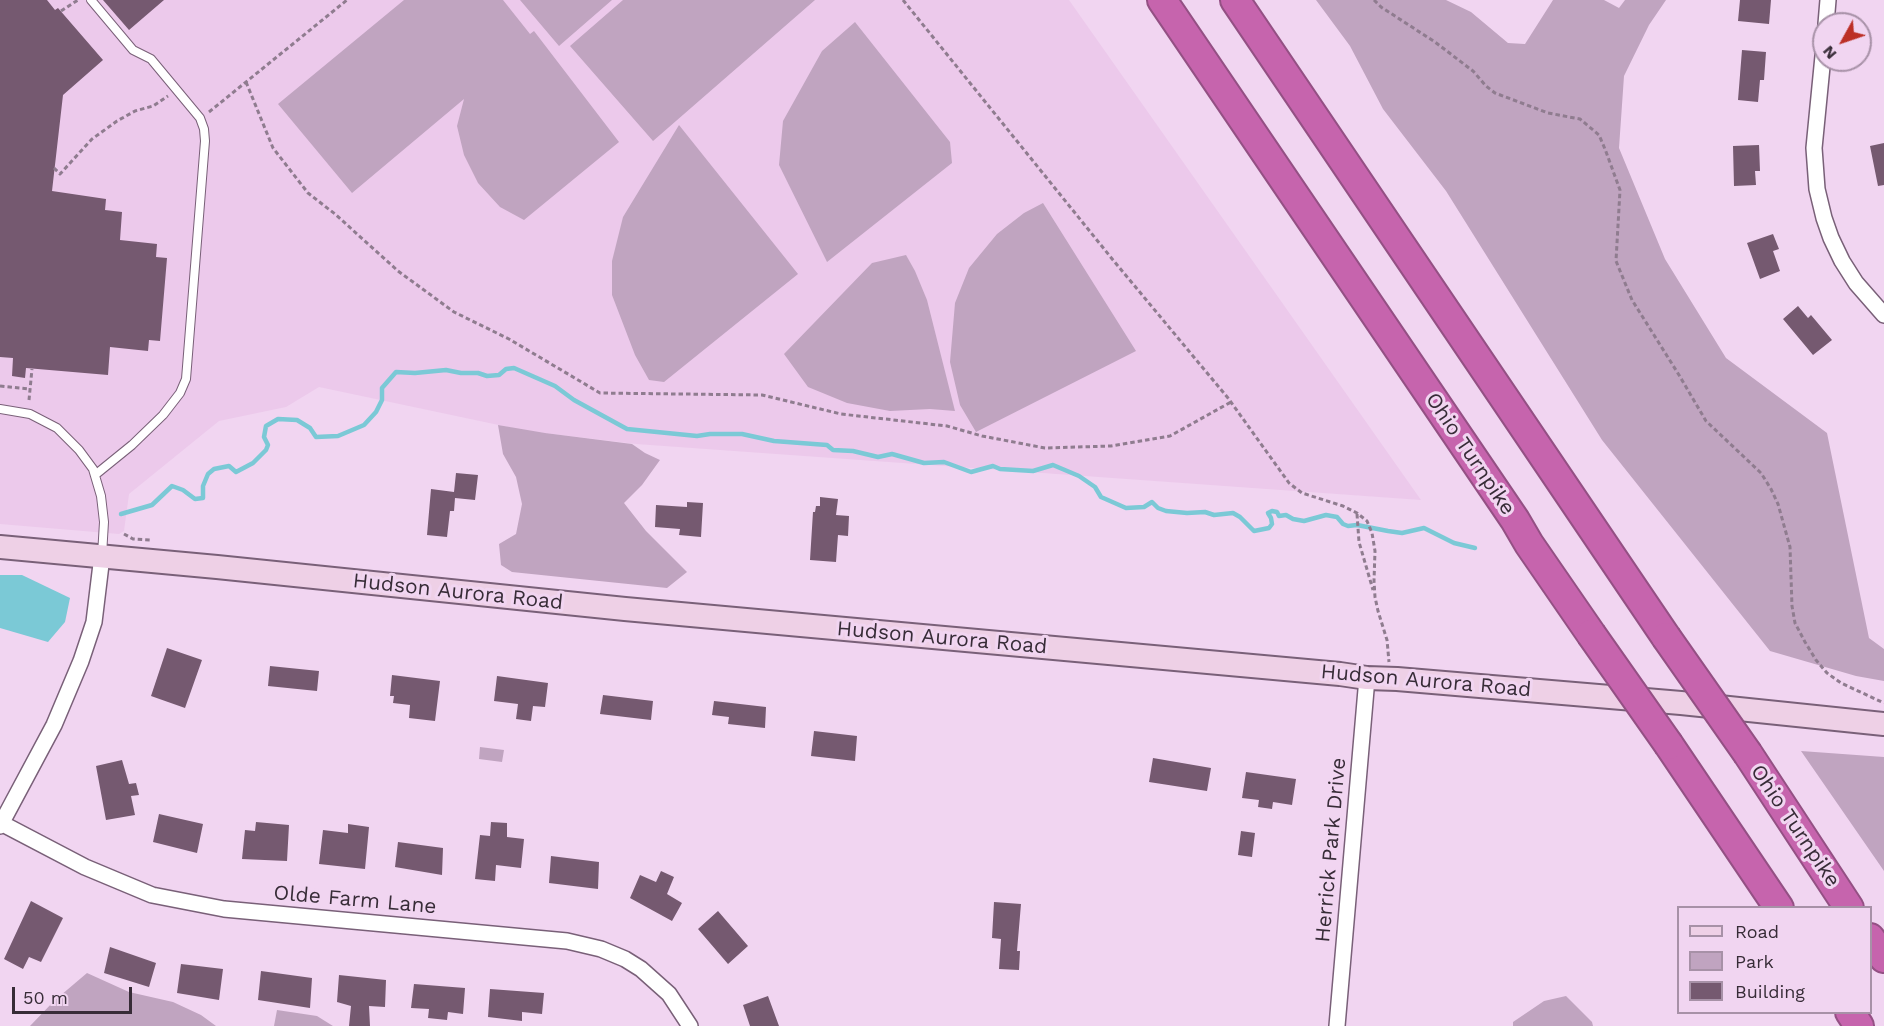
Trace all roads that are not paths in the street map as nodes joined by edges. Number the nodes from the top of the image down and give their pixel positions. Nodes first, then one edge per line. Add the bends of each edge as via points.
1 (91, 0) edge
2 (1162, 0) edge
3 (1235, 0) edge
4 (1821, 72) edge
5 (1884, 315) edge
6 (0, 409) edge
7 (95, 475) junction
8 (0, 547) edge
9 (102, 556) junction
10 (1367, 678) junction
11 (1884, 724) edge
12 (1, 825) edge
13 (1778, 906) edge
14 (1848, 906) edge
15 (1872, 941) edge
16 (1884, 958) edge
17 (690, 1026) edge
18 (1337, 1026) edge

1 - 7 lane via 133,50 151,58 200,118 204,129 186,379 163,415
2 - 13 highway, Ohio Turnpike, bridge
3 - 14 highway, Ohio Turnpike, bridge
4 - 5 street via 1814,148 1819,199 1842,261
6 - 7 lane via 30,414 57,428 79,450
7 - 9 lane via 104,522
8 - 9 street, Hudson Aurora Road
9 - 10 street, Hudson Aurora Road
9 - 12 street via 94,622 81,661 54,725
10 - 11 street, Hudson Aurora Road
10 - 18 street, Herrick Park Drive
12 - 17 street, Olde Farm Lane via 152,895 224,909 567,941 601,949 641,969 669,994
15 - 16 highway

